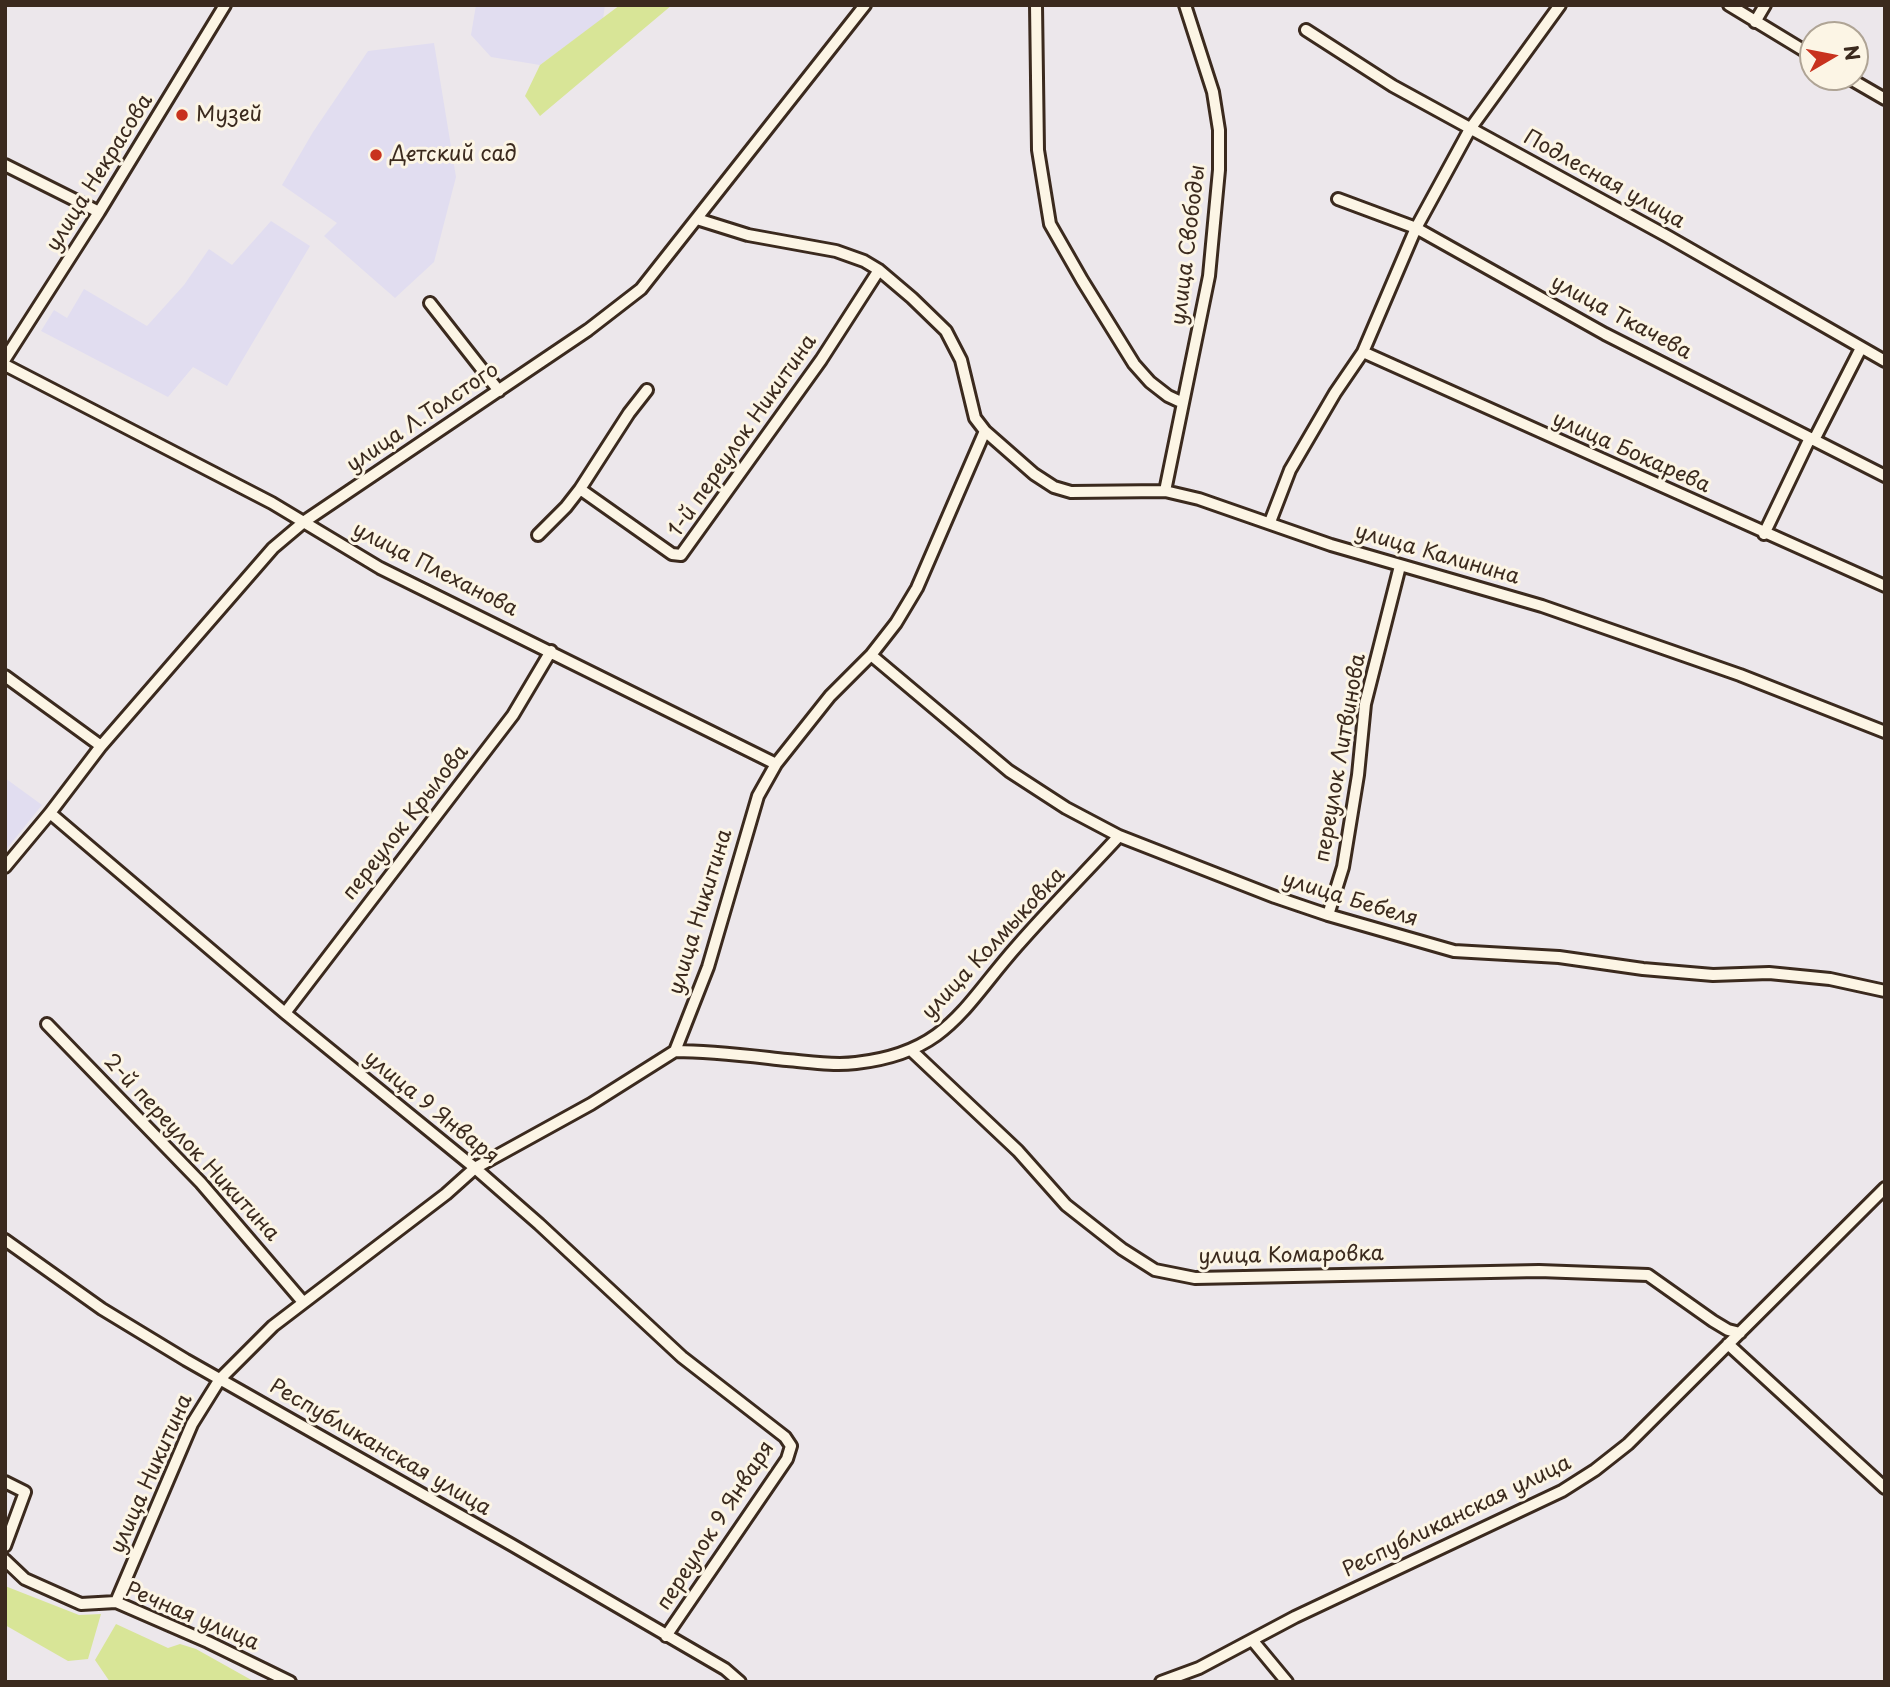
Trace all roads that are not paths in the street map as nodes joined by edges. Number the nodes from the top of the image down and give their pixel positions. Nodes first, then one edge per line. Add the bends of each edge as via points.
1 (225, 5) edge
2 (865, 5) edge
3 (1036, 5) edge
4 (1185, 5) edge
5 (1559, 5) edge
6 (1728, 5) edge
7 (1765, 5) edge
8 (1755, 22) junction
9 (1306, 30) dead end
10 (1799, 48) edge
11 (1869, 90) edge
12 (1885, 99) edge
13 (1470, 129) junction
14 (5, 164) edge
15 (1338, 199) dead end
16 (99, 212) junction
17 (697, 219) junction
18 (1416, 228) junction
19 (878, 270) junction
20 (430, 303) dead end
21 (1861, 348) junction
22 (1363, 352) junction
23 (5, 359) edge
24 (1885, 360) edge
25 (5, 365) edge
26 (648, 390) dead end
27 (499, 391) junction
28 (1183, 404) junction
29 (985, 430) junction
30 (1812, 439) junction
31 (1885, 476) edge
32 (580, 489) junction
33 (1164, 491) junction
34 (304, 521) junction
35 (1270, 522) junction
36 (1764, 534) junction
37 (538, 536) dead end
38 (1399, 566) junction
39 (1885, 586) edge
40 (551, 651) junction
41 (871, 655) junction
42 (5, 676) edge
43 (1885, 732) edge
44 (101, 746) junction
45 (776, 764) junction
46 (50, 813) junction
47 (1119, 836) junction
48 (5, 867) edge
49 (1328, 915) junction
50 (1885, 991) edge
51 (285, 1013) junction
52 (47, 1024) dead end
53 (675, 1051) junction
54 (912, 1051) junction
55 (474, 1168) junction
56 (1885, 1188) edge
57 (5, 1240) edge
58 (303, 1302) junction
59 (1740, 1333) junction
60 (1728, 1344) junction
61 (220, 1380) junction
62 (785, 1437) joint
63 (5, 1482) edge
64 (1885, 1488) edge
65 (5, 1546) edge
66 (5, 1559) edge
67 (116, 1602) junction
68 (666, 1636) junction
69 (1253, 1641) junction
70 (290, 1682) edge
71 (740, 1682) edge
72 (1161, 1682) edge
73 (1287, 1682) edge

1 - 16 street, улица Некрасова
2 - 17 street, улица Л.Толстого
3 - 28 street via 1038,150 1050,224 1134,363 1150,382
4 - 28 street, улица Свободы via 1213,92 1219,170 1209,276
5 - 13 street
6 - 8 street
7 - 8 street
8 - 10 street
9 - 13 street, Подлесная улица
11 - 12 street
13 - 18 street
13 - 21 street, Подлесная улица
14 - 16 street
15 - 18 street, улица Ткачева
16 - 23 street, улица Некрасова
17 - 19 street via 748,235 836,251
17 - 27 street, улица Л.Толстого via 641,289
18 - 22 street
18 - 30 street, улица Ткачева via 1605,334
19 - 29 street via 946,331 961,360 975,418
19 - 32 street, 1-й переулок Никитина via 821,360 681,555 672,554
20 - 27 street
21 - 24 street, Подлесная улица
21 - 30 street
22 - 35 street via 1290,470
22 - 36 street, улица Бокарева
25 - 34 street, улица Плеханова
26 - 32 street
27 - 34 street, улица Л.Толстого
28 - 33 street, улица Свободы
29 - 33 street, улица Калинина via 1054,487 1070,492
29 - 41 street, улица Никитина via 917,588
30 - 31 street, улица Ткачева
30 - 36 street
32 - 37 street
33 - 35 street, улица Калинина
34 - 40 street, улица Плеханова via 380,568
34 - 44 street, улица Л.Толстого via 273,548
35 - 38 street, улица Калинина
36 - 39 street, улица Бокарева
38 - 43 street, улица Калинина via 1542,606 1740,675
38 - 49 street, переулок Литвинова via 1365,705 1343,867
40 - 45 street, улица Плеханова
40 - 51 street, переулок Крылова via 513,715
41 - 45 street, улица Никитина via 830,696
41 - 47 street, улица Бебеля via 1009,771
42 - 44 street
44 - 46 street, улица Л.Толстого
45 - 53 street, улица Никитина via 754,807 708,967
46 - 48 street, улица Л.Толстого
46 - 51 street, улица 9 Января
47 - 49 street, улица Бебеля
47 - 54 street, улица Колмыковка via 959,1016
49 - 50 street, улица Бебеля via 1454,951 1559,957 1713,975 1769,973
51 - 55 street, улица 9 Января
52 - 58 street, 2-й переулок Никитина via 201,1183
53 - 54 street, улица Колмыковка via 854,1063
53 - 55 street, улица Никитина via 591,1104
54 - 59 street, улица Комаровка via 1018,1152 1066,1205 1155,1270 1195,1278 1539,1271 1648,1275 1713,1321
55 - 58 street, улица Никитина
55 - 62 street, улица 9 Января via 682,1357
56 - 59 street, Республиканская улица
57 - 61 street, Республиканская улица via 102,1309
58 - 61 street, улица Никитина
59 - 60 street, Республиканская улица
60 - 64 street
60 - 69 street, Республиканская улица via 1628,1444 1562,1491
61 - 67 street, улица Никитина via 192,1424
61 - 68 street, Республиканская улица
62 - 68 street, переулок 9 Января via 791,1446 787,1459
63 - 65 street via 25,1492
66 - 67 street, Речная улица via 24,1579 81,1604
67 - 70 street, Речная улица
68 - 71 street, Республиканская улица
69 - 72 street, Республиканская улица
69 - 73 street

